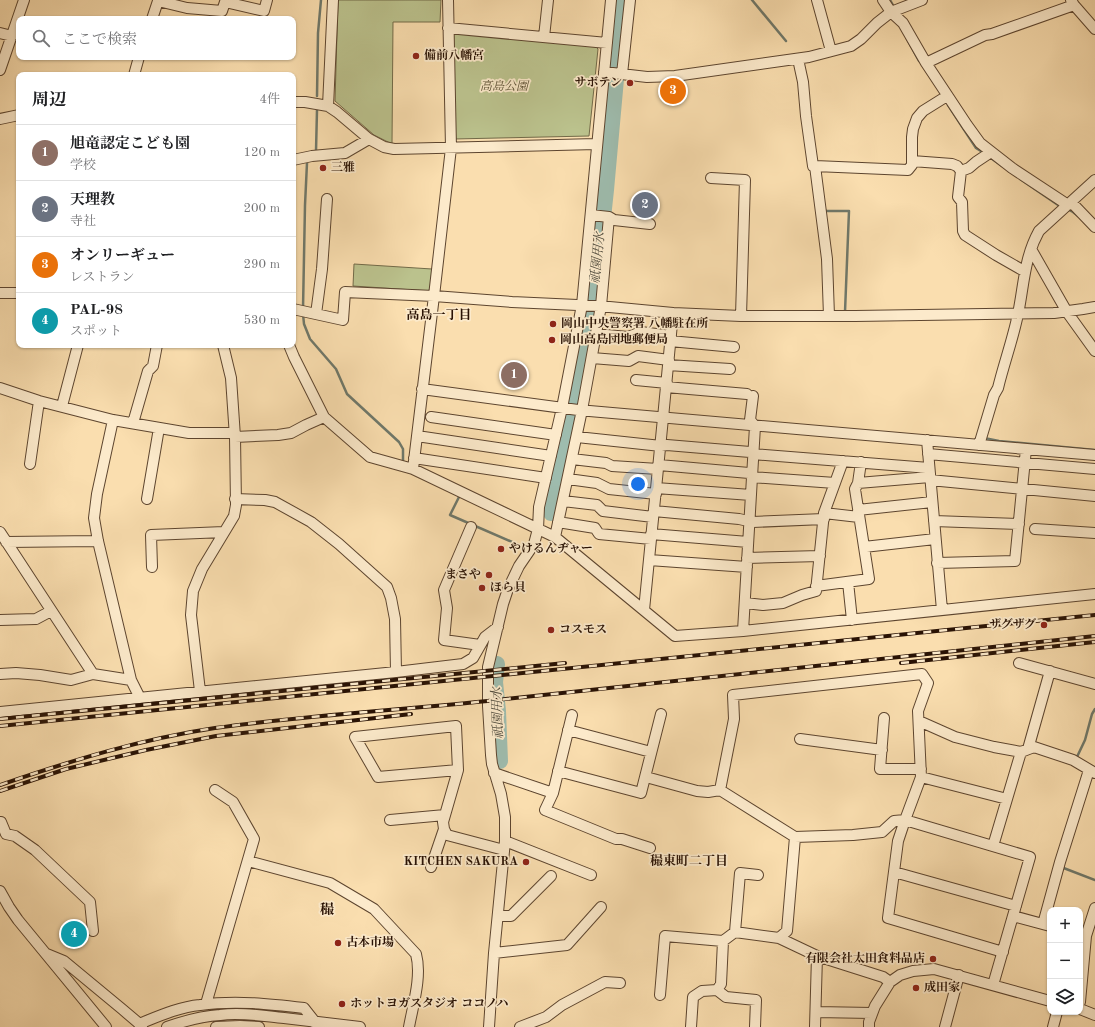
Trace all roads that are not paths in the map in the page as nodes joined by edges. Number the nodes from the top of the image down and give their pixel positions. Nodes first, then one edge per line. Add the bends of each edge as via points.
1 (24, 0) edge
2 (267, 0) edge
3 (333, 0) edge
4 (448, 0) edge
5 (548, 0) edge
6 (611, 0) edge
7 (630, 0) edge
8 (816, 0) edge
9 (883, 0) edge
10 (922, 0) edge
11 (1072, 2) edge
12 (891, 12) junction
13 (19, 16) edge
14 (153, 16) edge
15 (16, 24) edge
16 (448, 28) junction
17 (1095, 29) edge
18 (0, 33) edge
19 (12, 36) junction
20 (544, 37) junction
21 (607, 44) junction
22 (831, 51) junction
23 (798, 59) junction
24 (138, 60) edge
25 (926, 63) junction
26 (0, 70) edge
27 (135, 72) edge
28 (615, 73) junction
29 (945, 97) junction
30 (296, 102) edge
31 (328, 106) junction
32 (16, 116) edge
33 (0, 119) edge
34 (369, 139) junction
35 (596, 144) junction
36 (451, 148) junction
37 (988, 154) junction
38 (296, 159) edge
39 (912, 162) junction
40 (815, 166) junction
41 (961, 171) junction
42 (711, 178) dead end
43 (1095, 180) edge
44 (328, 199) dead end
45 (1067, 206) junction
46 (602, 216) junction
47 (650, 224) dead end
48 (1095, 227) edge
49 (1030, 249) junction
50 (1024, 270) junction
51 (0, 293) edge
52 (16, 293) edge
53 (434, 296) junction
54 (584, 305) junction
55 (600, 306) junction
56 (1095, 307) edge
57 (300, 310) edge
58 (1067, 312) junction
59 (673, 313) junction
60 (316, 314) junction
61 (1018, 314) junction
62 (741, 316) junction
63 (829, 316) junction
64 (596, 334) junction
65 (670, 339) junction
66 (734, 347) dead end
67 (77, 348) edge
68 (156, 348) edge
69 (224, 348) edge
70 (291, 348) edge
71 (1095, 351) edge
72 (592, 358) junction
73 (668, 362) junction
74 (730, 369) dead end
75 (636, 380) dead end
76 (666, 385) junction
77 (0, 388) edge
78 (422, 389) junction
79 (39, 401) junction
80 (62, 406) junction
81 (573, 409) junction
82 (324, 417) junction
83 (431, 417) dead end
84 (664, 418) junction
85 (113, 420) junction
86 (132, 423) junction
87 (755, 426) junction
88 (159, 428) junction
89 (234, 435) junction
90 (556, 435) junction
91 (417, 436) junction
92 (576, 437) junction
93 (927, 440) junction
94 (979, 445) junction
95 (661, 446) junction
96 (1026, 449) junction
97 (753, 454) junction
98 (928, 454) junction
99 (1095, 455) edge
100 (551, 456) junction
101 (414, 458) junction
102 (572, 459) junction
103 (843, 461) junction
104 (861, 462) junction
105 (1025, 463) junction
106 (30, 464) dead end
107 (658, 467) junction
108 (413, 469) junction
109 (1095, 469) edge
110 (930, 475) junction
111 (752, 477) junction
112 (546, 478) junction
113 (568, 479) junction
114 (835, 483) junction
115 (858, 483) junction
116 (1022, 489) junction
117 (656, 491) junction
118 (751, 495) junction
119 (1095, 496) edge
120 (147, 499) dead end
121 (235, 499) junction
122 (563, 501) junction
123 (932, 502) junction
124 (859, 513) junction
125 (654, 514) junction
126 (824, 516) junction
127 (749, 521) junction
128 (934, 521) junction
129 (558, 522) junction
130 (1019, 524) junction
131 (471, 527) dead end
132 (538, 529) junction
133 (1035, 530) dead end
134 (0, 532) edge
135 (224, 532) junction
136 (1095, 533) edge
137 (555, 537) junction
138 (651, 537) junction
139 (935, 539) junction
140 (6, 542) junction
141 (98, 542) junction
142 (748, 542) junction
143 (864, 547) junction
144 (820, 556) junction
145 (649, 560) junction
146 (747, 563) junction
147 (937, 563) junction
148 (152, 566) dead end
149 (848, 582) junction
150 (816, 586) junction
151 (1095, 594) edge
152 (745, 603) junction
153 (644, 610) junction
154 (942, 610) junction
155 (51, 611) junction
156 (0, 620) edge
157 (852, 620) junction
158 (498, 626) junction
159 (743, 631) junction
160 (480, 645) junction
161 (1019, 663) dead end
162 (1050, 671) junction
163 (396, 672) junction
164 (0, 674) edge
165 (93, 674) junction
166 (130, 680) junction
167 (1095, 684) edge
168 (200, 691) junction
169 (140, 698) junction
170 (0, 712) edge
171 (661, 714) dead end
172 (572, 715) dead end
173 (884, 718) dead end
174 (919, 721) junction
175 (568, 730) junction
176 (800, 739) dead end
177 (882, 750) junction
178 (1024, 750) junction
179 (651, 752) junction
180 (458, 770) junction
181 (558, 771) junction
182 (1092, 771) edge
183 (494, 773) junction
184 (921, 773) junction
185 (646, 777) junction
186 (215, 790) dead end
187 (720, 790) junction
188 (552, 793) junction
189 (1007, 800) junction
190 (445, 815) junction
191 (390, 820) dead end
192 (905, 820) junction
193 (0, 822) edge
194 (444, 829) junction
195 (795, 837) junction
196 (505, 846) junction
197 (993, 846) junction
198 (650, 848) dead end
199 (248, 861) junction
200 (431, 867) dead end
201 (894, 872) junction
202 (758, 874) dead end
203 (591, 875) dead end
204 (551, 876) dead end
205 (0, 891) edge
206 (1051, 907) edge
207 (601, 908) dead end
208 (1095, 908) edge
209 (1014, 911) junction
210 (498, 916) junction
211 (1047, 925) edge
212 (93, 931) dead end
213 (735, 932) junction
214 (1083, 935) edge
215 (779, 938) junction
216 (723, 941) junction
217 (1083, 943) edge
218 (1003, 952) junction
219 (494, 953) junction
220 (45, 954) junction
221 (817, 956) junction
222 (959, 975) junction
223 (1081, 979) edge
224 (890, 982) junction
225 (620, 983) dead end
226 (993, 985) junction
227 (716, 990) junction
228 (660, 995) dead end
229 (1047, 1000) edge
230 (206, 1004) junction
231 (1083, 1010) edge
232 (816, 1012) junction
233 (872, 1013) junction
234 (1056, 1015) edge
235 (1095, 1015) edge
236 (316, 1024) edge
237 (140, 1025) edge
238 (106, 1027) edge
239 (167, 1027) edge
240 (216, 1027) edge
241 (259, 1027) edge
242 (360, 1027) edge
243 (409, 1027) edge
244 (489, 1027) edge
245 (520, 1027) edge
246 (691, 1027) edge
247 (756, 1027) edge
248 (815, 1027) edge
249 (869, 1027) edge
250 (946, 1027) edge
251 (1053, 1027) edge

1 - 13 street
2 - 14 street via 264,11 226,2 222,11 187,8 158,1
3 - 31 street
4 - 16 street
5 - 20 street
6 - 21 street
7 - 28 street
8 - 22 street
9 - 12 street
10 - 12 street
11 - 17 street
11 - 25 street via 986,35
12 - 22 street via 851,46
12 - 25 street via 903,23
15 - 19 street
16 - 20 street
16 - 36 street
18 - 19 street
19 - 26 street
20 - 21 street
21 - 28 street
22 - 23 street
23 - 28 street via 675,76 647,77
23 - 40 street
24 - 27 street
25 - 29 street
28 - 35 street
29 - 37 street
29 - 39 street via 917,118 912,137
30 - 31 street
31 - 34 street
32 - 33 street
34 - 36 street via 384,148
34 - 38 street via 345,153
35 - 36 street
35 - 46 street
36 - 53 street
37 - 41 street
37 - 45 street
39 - 40 street via 908,170
39 - 41 street via 952,164
40 - 63 street via 827,259
41 - 50 street via 958,197 962,202 965,235 996,256
42 - 62 street via 745,180
43 - 45 street
44 - 60 street
45 - 48 street
45 - 49 street via 1039,231
46 - 47 street
46 - 54 street
46 - 55 street
49 - 50 street
49 - 58 street
50 - 61 street
51 - 52 street
53 - 54 street
53 - 60 street via 345,292 343,320
53 - 78 street
54 - 55 street
54 - 81 street
55 - 59 street
55 - 64 street
56 - 58 street
57 - 60 street
58 - 61 street
58 - 71 street
59 - 62 street
59 - 65 street
61 - 63 street
61 - 94 street
62 - 63 street
64 - 65 street via 628,338 641,332
64 - 72 street
65 - 66 street
65 - 73 street
67 - 80 street
68 - 86 street via 153,366 148,371
69 - 89 street via 231,378
70 - 82 street
72 - 73 street via 629,361 638,356
72 - 81 street
73 - 74 street
73 - 76 street
75 - 76 street
76 - 84 street
76 - 87 street via 750,395 750,420
77 - 79 street
78 - 81 street
78 - 91 street
79 - 80 street
79 - 106 street
80 - 85 street
81 - 84 street
81 - 90 street
81 - 92 street
82 - 89 street via 291,433
82 - 108 street via 370,457
83 - 90 street
84 - 87 street
84 - 95 street
85 - 86 street
85 - 141 street via 96,494 94,518
86 - 88 street
87 - 93 street
87 - 97 street
88 - 89 street via 189,433
88 - 120 street
89 - 121 street
90 - 100 street
91 - 100 street
91 - 101 street
92 - 95 street
92 - 102 street
93 - 94 street
93 - 98 street
94 - 96 street
95 - 97 street
95 - 107 street
96 - 99 street
96 - 105 street
97 - 103 street
97 - 111 street
98 - 105 street
98 - 110 street
100 - 112 street
101 - 108 street
101 - 112 street
102 - 107 street via 612,466
102 - 113 street
103 - 104 street
103 - 114 street
104 - 110 street
104 - 115 street
105 - 109 street
105 - 116 street
107 - 111 street via 749,473
107 - 117 street
108 - 132 street
110 - 115 street
110 - 116 street
110 - 123 street
111 - 114 street
111 - 118 street
112 - 132 street via 539,507
113 - 117 street via 597,483 609,489
113 - 122 street
114 - 126 street
115 - 124 street via 855,489
116 - 119 street
116 - 130 street
117 - 118 street
117 - 125 street
118 - 127 street
121 - 135 street via 234,516
121 - 163 street via 274,502 310,522 387,587 395,619
122 - 125 street via 597,505 603,511
122 - 129 street
123 - 124 street
123 - 128 street
124 - 126 street
124 - 143 street
125 - 127 street via 739,518
125 - 138 street
126 - 127 street
126 - 144 street
127 - 142 street
128 - 130 street
128 - 139 street
129 - 137 street
129 - 138 street via 595,528 600,534
130 - 147 street via 1015,561
131 - 160 street via 444,590 447,608 444,640
132 - 137 street
132 - 158 street via 534,544 508,589
133 - 136 street
134 - 140 street
135 - 148 street via 151,535
135 - 168 street via 193,590 191,615
137 - 153 street
138 - 142 street
138 - 145 street
139 - 143 street
139 - 147 street
140 - 141 street
140 - 155 street
141 - 166 street
142 - 146 street
143 - 149 street via 869,579
144 - 146 street
144 - 150 street
145 - 146 street
145 - 153 street
146 - 152 street
147 - 154 street
149 - 150 street
149 - 157 street
150 - 152 street via 816,591 783,603
151 - 154 street
152 - 159 street
153 - 159 street via 675,636
154 - 157 street
155 - 156 street via 36,619
155 - 165 street
157 - 159 street
158 - 160 street
158 - 183 street via 488,667
160 - 163 street via 473,658 464,664
161 - 162 street
162 - 167 street
162 - 178 street
163 - 168 street
164 - 165 street via 40,675 71,680
165 - 166 street
166 - 169 street
168 - 169 street
169 - 170 street
171 - 179 street
172 - 175 street
173 - 177 street
174 - 178 street via 954,737 994,747
174 - 184 street
174 - 187 street via 918,711 928,683 922,674 733,695 734,718
175 - 179 street
175 - 181 street
176 - 177 street
177 - 184 street via 880,769
178 - 182 street via 1034,747 1073,760
178 - 189 street
179 - 185 street
180 - 180 street via 456,726 355,737 378,777
180 - 190 street
181 - 185 street via 641,793
181 - 188 street
182 - 206 street via 1060,862
183 - 188 street
183 - 196 street via 505,817
184 - 189 street
184 - 192 street
185 - 187 street via 697,791
186 - 199 street via 233,802 254,839
187 - 195 street
188 - 198 street via 545,810 616,839
189 - 197 street
190 - 191 street
190 - 194 street
192 - 195 street via 894,821 882,832
192 - 197 street
192 - 201 street via 898,841
193 - 212 street via 6,834 15,836 35,850 90,902
194 - 196 street via 446,835
194 - 200 street
195 - 215 street via 786,931
196 - 203 street
196 - 210 street
197 - 209 street via 1030,857
199 - 230 street
199 - 243 street via 330,883 374,909 416,954 418,974
201 - 209 street
201 - 218 street via 888,918
202 - 213 street via 740,873
204 - 210 street via 511,916
205 - 220 street via 18,920
207 - 219 street via 567,945
208 - 214 street
209 - 211 street
209 - 218 street
210 - 219 street
213 - 215 street
213 - 216 street
215 - 221 street
216 - 227 street via 721,984
216 - 228 street via 666,936
217 - 223 street
218 - 226 street
219 - 244 street
220 - 237 street via 64,961
220 - 238 street
221 - 224 street via 883,977
221 - 232 street
222 - 224 street via 934,969 914,971 900,975
222 - 226 street
222 - 250 street
224 - 233 street
225 - 245 street via 605,982 546,1016
226 - 229 street
227 - 246 street via 702,992 693,997
227 - 247 street via 726,997 756,1000
230 - 236 street via 252,1002 304,1008
230 - 237 street via 160,1016
231 - 235 street
232 - 233 street
232 - 248 street
233 - 249 street
234 - 251 street
236 - 239 street via 264,1016 221,1014
236 - 242 street
240 - 241 street

